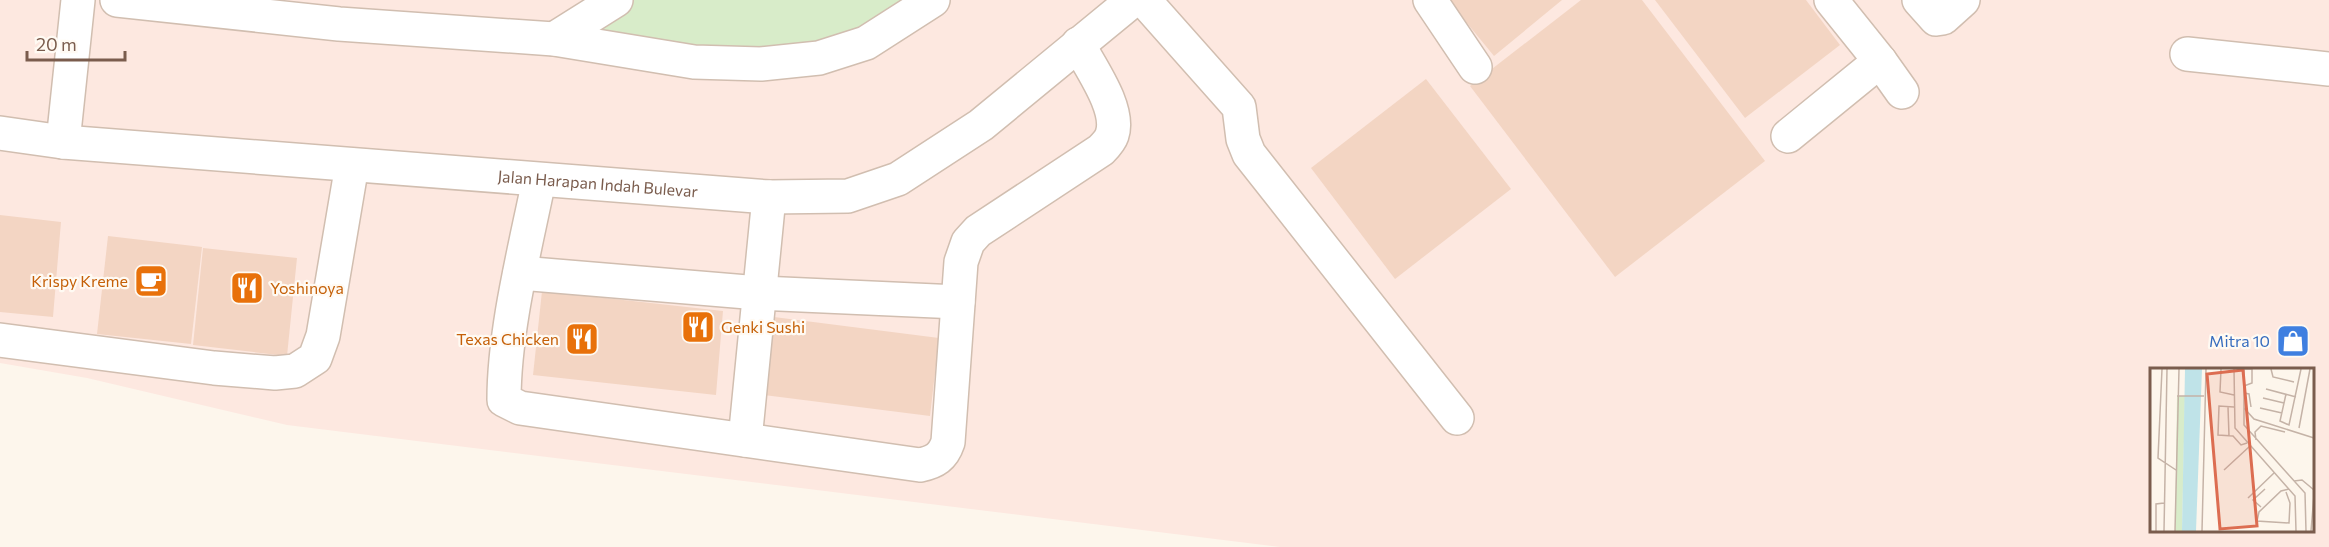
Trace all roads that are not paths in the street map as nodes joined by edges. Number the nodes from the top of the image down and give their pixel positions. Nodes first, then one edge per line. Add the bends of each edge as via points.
1 (78, 0) edge
2 (117, 0) edge
3 (616, 0) edge
4 (933, 0) edge
5 (1133, 0) edge
6 (1144, 0) edge
7 (1430, 0) edge
8 (1831, 0) edge
9 (1919, 0) edge
10 (1963, 0) edge
11 (228, 6) edge
12 (340, 12) edge
13 (554, 39) junction
14 (1078, 44) junction
15 (2187, 54) dead end
16 (1880, 61) junction
17 (1475, 67) dead end
18 (2329, 69) edge
19 (1902, 92) dead end
20 (0, 133) edge
21 (1788, 135) dead end
22 (63, 142) junction
23 (352, 165) junction
24 (539, 180) junction
25 (769, 197) junction
26 (520, 273) junction
27 (759, 293) junction
28 (958, 302) junction
29 (0, 340) edge
30 (1457, 418) dead end
31 (745, 440) junction

1 - 22 street
2 - 11 street
3 - 13 street
4 - 13 street via 866,43 819,58 761,64 694,62
5 - 14 street, Jalan Harapan Indah Bulevar
6 - 30 street via 1239,107 1243,139 1250,153
7 - 17 street
8 - 16 street
9 - 10 street via 1936,19 1943,18
11 - 12 street
12 - 13 street
14 - 25 street, Jalan Harapan Indah Bulevar via 981,125 898,179 848,196
14 - 28 street via 1111,107 1112,135 1101,150 978,231 968,242 961,262
15 - 18 street
16 - 19 street
16 - 21 street
20 - 22 street, Jalan Harapan Indah Bulevar
22 - 23 street, Jalan Harapan Indah Bulevar
23 - 24 street, Jalan Harapan Indah Bulevar
23 - 29 street via 324,336 315,358 295,370 275,373 214,368
24 - 25 street, Jalan Harapan Indah Bulevar
24 - 26 street
25 - 27 street
26 - 27 street
26 - 31 street via 504,373 504,400 520,408
27 - 28 street
27 - 31 street
28 - 31 street via 948,442 938,459 920,465

